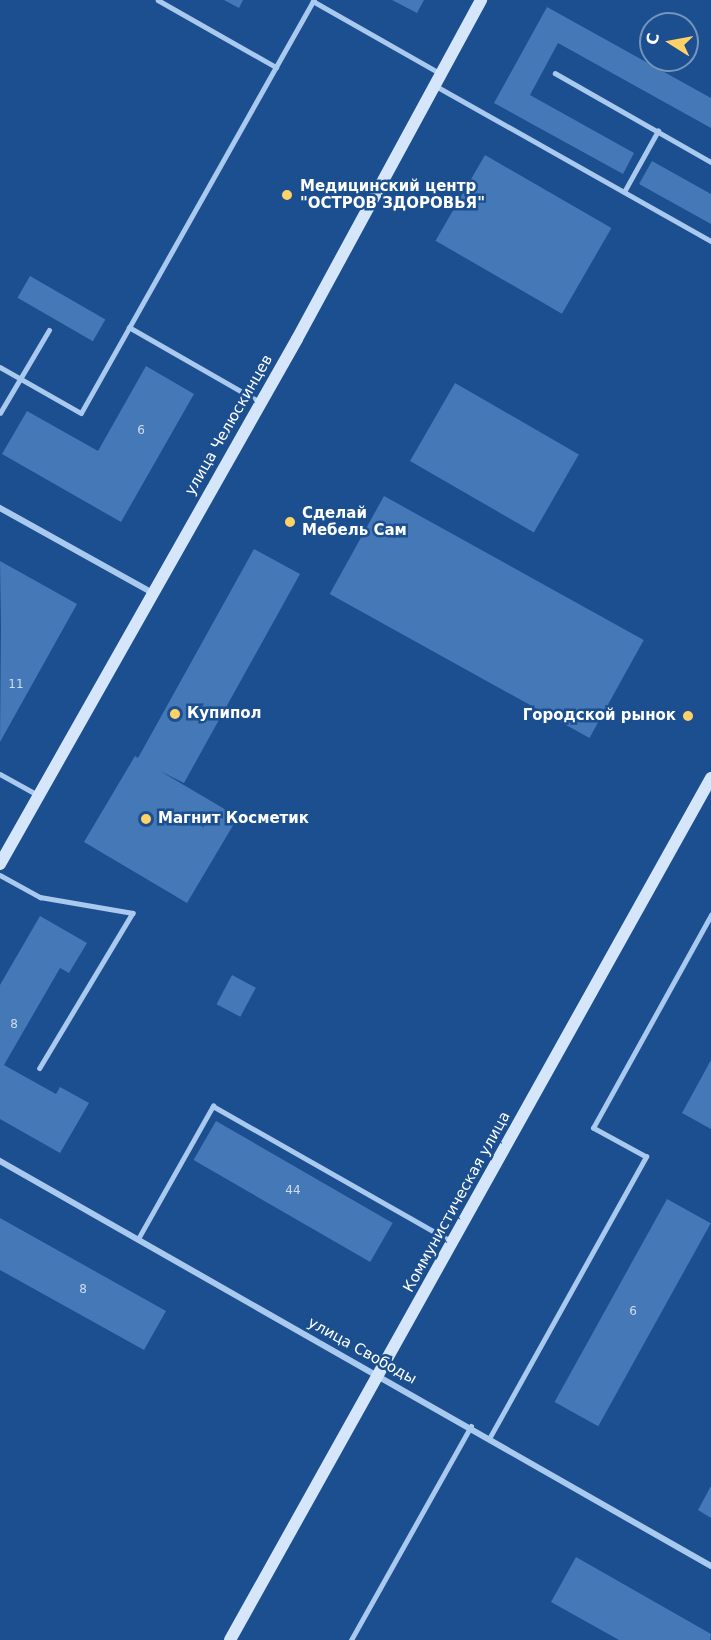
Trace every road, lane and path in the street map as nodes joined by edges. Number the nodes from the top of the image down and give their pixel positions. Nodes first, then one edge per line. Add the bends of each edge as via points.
1 (158, 0) edge
2 (481, 0) edge
3 (313, 1) edge
4 (276, 67) junction
5 (440, 73) junction
6 (555, 73) dead end
7 (434, 85) junction
8 (658, 132) junction
9 (711, 162) edge
10 (624, 192) junction
11 (711, 241) edge
12 (129, 327) junction
13 (49, 330) dead end
14 (0, 367) edge
15 (20, 378) junction
16 (258, 401) junction
17 (0, 413) edge
18 (0, 508) edge
19 (151, 592) junction
20 (0, 774) edge
21 (711, 778) edge
22 (38, 795) junction
23 (0, 864) edge
24 (0, 875) edge
25 (711, 915) edge
26 (40, 1068) dead end
27 (0, 1161) edge
28 (138, 1239) junction
29 (452, 1242) junction
30 (378, 1374) junction
31 (471, 1426) junction
32 (490, 1437) junction
33 (711, 1566) edge
34 (230, 1640) edge
35 (351, 1640) edge

1 - 4 lane
2 - 5 street, улица Челюскинцев
3 - 4 lane
3 - 5 lane
4 - 12 lane
5 - 7 street, улица Челюскинцев
6 - 8 lane
7 - 10 lane
7 - 16 street, улица Челюскинцев via 297,339
8 - 9 lane
8 - 10 lane
10 - 11 lane
12 - 15 lane via 81,413
12 - 16 lane
13 - 15 lane
14 - 15 lane
15 - 17 lane
16 - 19 street, улица Челюскинцев
18 - 19 street
19 - 22 street, улица Челюскинцев
20 - 22 lane
21 - 29 street, Коммунистическая улица
22 - 23 street, улица Челюскинцев
24 - 26 lane via 40,897 133,913
25 - 32 lane via 593,1128 646,1157
27 - 28 street, улица Свободы
28 - 29 lane via 213,1106
28 - 30 street, улица Свободы
29 - 30 street, Коммунистическая улица
30 - 31 street, улица Свободы
30 - 34 street, Коммунистическая улица
31 - 32 street, улица Свободы
31 - 35 lane
32 - 33 street, улица Свободы

